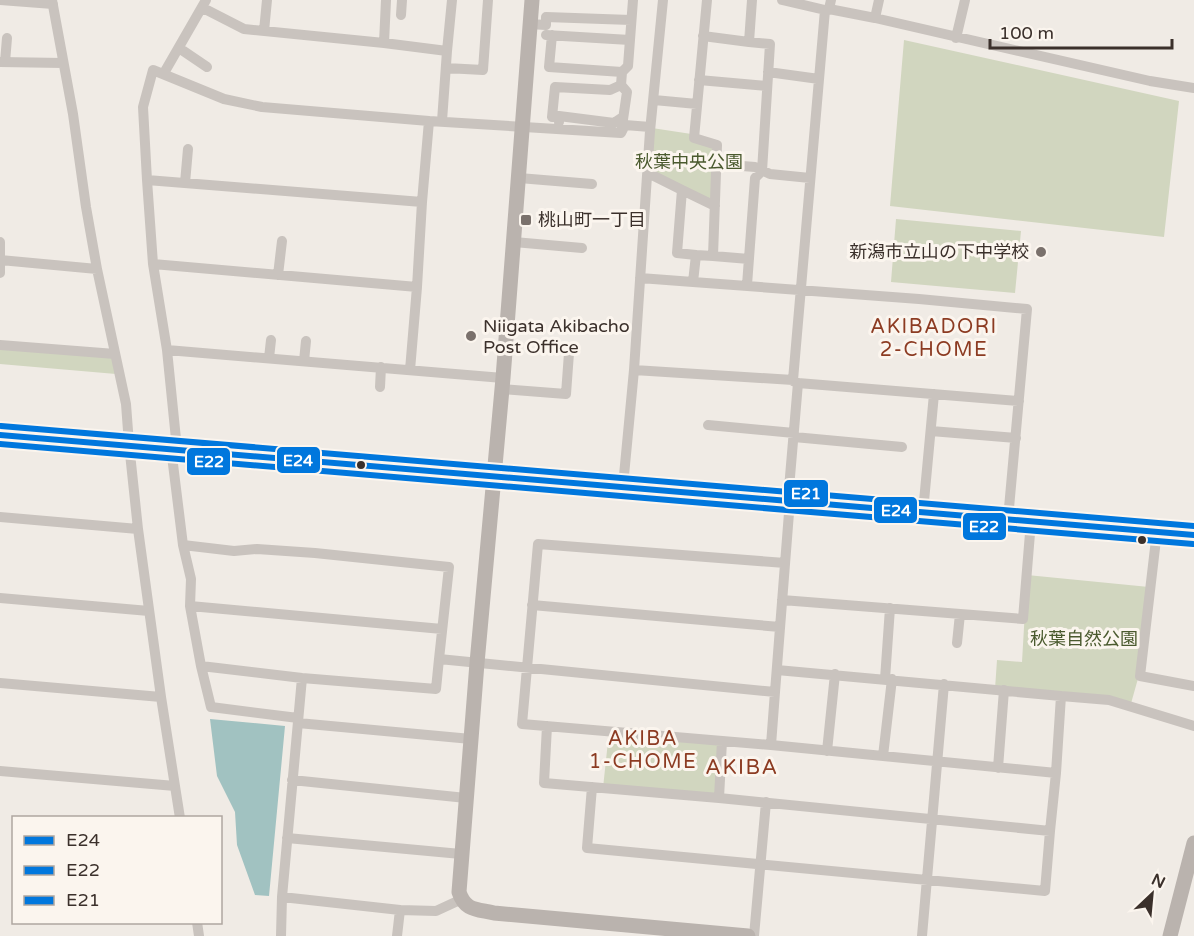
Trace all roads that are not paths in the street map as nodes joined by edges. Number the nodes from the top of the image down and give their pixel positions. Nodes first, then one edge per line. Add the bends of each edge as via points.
1 (0, 0) edge
2 (267, 0) edge
3 (386, 0) edge
4 (402, 0) edge
5 (452, 0) edge
6 (488, 0) edge
7 (532, 0) edge
8 (633, 0) edge
9 (663, 0) edge
10 (707, 0) edge
11 (752, 0) edge
12 (782, 0) edge
13 (879, 0) edge
14 (964, 0) edge
15 (52, 2) edge
16 (809, 3) edge
17 (205, 4) edge
18 (828, 7) edge
19 (401, 15) dead end
20 (875, 18) junction
21 (631, 20) junction
22 (531, 24) junction
23 (549, 30) junction
24 (264, 31) junction
25 (703, 36) junction
26 (7, 38) dead end
27 (956, 38) junction
28 (630, 40) junction
29 (749, 42) junction
30 (384, 43) junction
31 (179, 48) junction
32 (447, 51) junction
33 (3, 62) edge
34 (63, 63) junction
35 (207, 67) dead end
36 (446, 68) junction
37 (622, 72) junction
38 (768, 72) junction
39 (164, 73) junction
40 (819, 79) junction
41 (699, 80) junction
42 (621, 85) junction
43 (767, 86) junction
44 (1194, 88) edge
45 (654, 100) junction
46 (697, 104) junction
47 (559, 117) junction
48 (623, 117) junction
49 (429, 121) junction
50 (442, 121) junction
51 (522, 126) junction
52 (650, 127) junction
53 (558, 129) junction
54 (621, 133) junction
55 (189, 149) dead end
56 (717, 164) junction
57 (762, 171) junction
58 (648, 173) junction
59 (810, 177) junction
60 (519, 178) junction
61 (147, 180) junction
62 (185, 183) junction
63 (592, 184) dead end
64 (682, 190) junction
65 (422, 202) junction
66 (714, 206) junction
67 (282, 241) dead end
68 (0, 242) edge
69 (514, 242) junction
70 (582, 248) dead end
71 (696, 255) junction
72 (712, 256) junction
73 (749, 259) junction
74 (1, 260) edge
75 (153, 264) junction
76 (97, 269) junction
77 (0, 273) edge
78 (278, 275) junction
79 (640, 278) junction
80 (693, 282) junction
81 (747, 285) junction
82 (417, 287) junction
83 (801, 290) junction
84 (271, 340) dead end
85 (306, 341) dead end
86 (0, 345) edge
87 (167, 350) junction
88 (568, 353) dead end
89 (115, 354) junction
90 (269, 358) junction
91 (304, 361) junction
92 (381, 367) junction
93 (410, 370) junction
94 (634, 370) junction
95 (795, 382) junction
96 (502, 383) junction
97 (380, 387) dead end
98 (934, 394) junction
99 (1019, 401) junction
100 (708, 425) dead end
101 (931, 431) junction
102 (0, 435) edge
103 (794, 435) junction
104 (1016, 438) junction
105 (129, 444) junction
106 (902, 447) dead end
107 (174, 448) junction
108 (494, 476) junction
109 (623, 486) junction
110 (789, 500) junction
111 (922, 512) junction
112 (0, 517) edge
113 (1008, 519) junction
114 (1031, 521) junction
115 (138, 529) junction
116 (1157, 531) junction
117 (1194, 535) edge
118 (183, 545) junction
119 (785, 563) junction
120 (0, 598) edge
121 (782, 600) junction
122 (532, 605) junction
123 (190, 606) junction
124 (890, 608) junction
125 (149, 611) junction
126 (960, 614) junction
127 (780, 627) junction
128 (442, 629) junction
129 (957, 643) dead end
130 (439, 659) junction
131 (477, 663) junction
132 (201, 666) junction
133 (526, 668) junction
134 (777, 670) junction
135 (835, 674) junction
136 (302, 678) junction
137 (888, 679) junction
138 (0, 683) edge
139 (944, 684) junction
140 (1194, 686) edge
141 (1004, 690) junction
142 (775, 692) junction
143 (1061, 696) junction
144 (160, 697) junction
145 (298, 720) junction
146 (548, 726) junction
147 (1194, 726) edge
148 (471, 739) junction
149 (722, 741) junction
150 (771, 745) junction
151 (827, 751) junction
152 (883, 756) junction
153 (937, 762) junction
154 (998, 768) junction
155 (0, 771) edge
156 (1056, 773) junction
157 (292, 780) junction
158 (175, 786) junction
159 (592, 787) junction
160 (466, 798) junction
161 (719, 798) junction
162 (766, 802) junction
163 (180, 816) edge
164 (932, 818) junction
165 (1050, 831) junction
166 (287, 838) junction
167 (1194, 843) edge
168 (461, 854) junction
169 (760, 865) junction
170 (1191, 870) edge
171 (927, 881) junction
172 (282, 897) junction
173 (462, 900) junction
174 (400, 910) junction
175 (616, 930) edge
176 (281, 936) edge
177 (397, 936) edge
178 (748, 936) edge
179 (754, 936) edge
180 (922, 936) edge
181 (1170, 936) edge

1 - 15 street
2 - 24 street
3 - 30 street
4 - 19 street
5 - 32 street
6 - 36 street via 483,70
7 - 22 street
8 - 21 street
9 - 45 street
10 - 25 street
11 - 29 street
12 - 16 street
13 - 20 street
14 - 27 street
15 - 34 street
16 - 18 street
17 - 24 street via 244,29
17 - 31 street
18 - 20 street
18 - 40 street
20 - 27 street
21 - 23 street via 546,16
21 - 28 street
22 - 23 street
22 - 51 street
23 - 28 street
23 - 37 street via 549,67
24 - 30 street
25 - 29 street
25 - 41 street
26 - 33 street
27 - 44 street
28 - 37 street via 627,66
29 - 38 street via 770,44
30 - 32 street
31 - 35 street
31 - 39 street
32 - 36 street
33 - 34 street
34 - 76 street
36 - 50 street
37 - 42 street
38 - 40 street
38 - 43 street
39 - 49 street via 224,99 262,107
39 - 61 street via 153,70 143,107
40 - 59 street
41 - 43 street
41 - 46 street
42 - 47 street via 610,90 555,87 552,117
42 - 48 street via 627,92
43 - 57 street
45 - 46 street
45 - 52 street
46 - 56 street via 694,138 717,145
47 - 48 street via 614,123
47 - 53 street
48 - 54 street
49 - 50 street
49 - 65 street
50 - 51 street
51 - 53 street
51 - 60 street
52 - 54 street via 625,125
52 - 58 street
53 - 54 street
55 - 62 street
56 - 57 street
56 - 66 street
57 - 59 street
57 - 73 street via 755,178
58 - 64 street
58 - 79 street
59 - 83 street
60 - 63 street
60 - 69 street
61 - 62 street
61 - 75 street
62 - 65 street
64 - 66 street
64 - 71 street via 677,253
65 - 82 street
66 - 72 street
67 - 78 street
68 - 74 street
69 - 70 street
69 - 96 street
71 - 72 street
71 - 80 street
72 - 73 street
73 - 81 street
74 - 76 street
74 - 77 street
75 - 78 street
75 - 87 street
76 - 89 street
78 - 82 street
79 - 80 street
79 - 94 street
80 - 81 street
81 - 83 street
82 - 93 street
83 - 95 street
83 - 99 street via 1027,309
84 - 90 street
85 - 91 street
86 - 89 street
87 - 90 street
87 - 107 street
88 - 96 street via 566,394
89 - 105 street via 126,404
90 - 91 street
91 - 92 street
92 - 93 street
92 - 97 street
93 - 96 street
94 - 95 street
94 - 109 street
95 - 98 street
95 - 103 street
96 - 108 street
98 - 99 street
98 - 101 street
99 - 104 street
100 - 103 street
101 - 104 street
101 - 111 street
102 - 105 highway
103 - 106 street
103 - 110 street
104 - 113 street
105 - 107 highway
105 - 115 street
107 - 108 highway
107 - 118 street
108 - 109 highway
108 - 131 street
109 - 110 highway
110 - 111 highway
110 - 119 street
111 - 113 highway
112 - 115 street
113 - 114 highway
114 - 116 highway
114 - 126 street via 1023,619
115 - 125 street
116 - 117 highway
116 - 140 street via 1140,676
118 - 123 street via 191,579
118 - 128 street via 449,567
119 - 121 street
119 - 122 street via 538,544
120 - 125 street
121 - 124 street
121 - 127 street
122 - 127 street
122 - 133 street
123 - 128 street
123 - 132 street
124 - 126 street
124 - 137 street
125 - 144 street
126 - 129 street
127 - 134 street
128 - 130 street
130 - 131 street
130 - 136 street via 436,689
131 - 133 street
131 - 148 street
132 - 136 street
132 - 145 street via 211,707
133 - 142 street
133 - 146 street via 522,724
134 - 135 street
134 - 142 street
135 - 137 street
135 - 151 street
136 - 145 street
137 - 139 street
137 - 152 street
138 - 144 street
139 - 141 street
139 - 153 street
141 - 143 street
141 - 154 street
142 - 150 street
143 - 147 street via 1109,700
143 - 156 street
144 - 158 street
145 - 148 street
145 - 157 street
146 - 149 street
146 - 159 street via 544,783
148 - 160 street
149 - 150 street
149 - 161 street
150 - 151 street
151 - 152 street
152 - 153 street
153 - 154 street
153 - 164 street
154 - 156 street
155 - 158 street
156 - 165 street
157 - 160 street
157 - 166 street
158 - 163 street
159 - 161 street
159 - 169 street via 587,848
160 - 168 street
161 - 162 street
162 - 164 street
162 - 169 street
164 - 165 street
164 - 171 street
165 - 171 street via 1045,891
166 - 168 street
166 - 172 street
167 - 170 street
168 - 173 street
169 - 171 street
169 - 179 street
170 - 181 street
171 - 180 street
172 - 174 street
172 - 176 street
173 - 174 street via 436,911
173 - 175 street via 468,908
174 - 177 street
175 - 178 street

